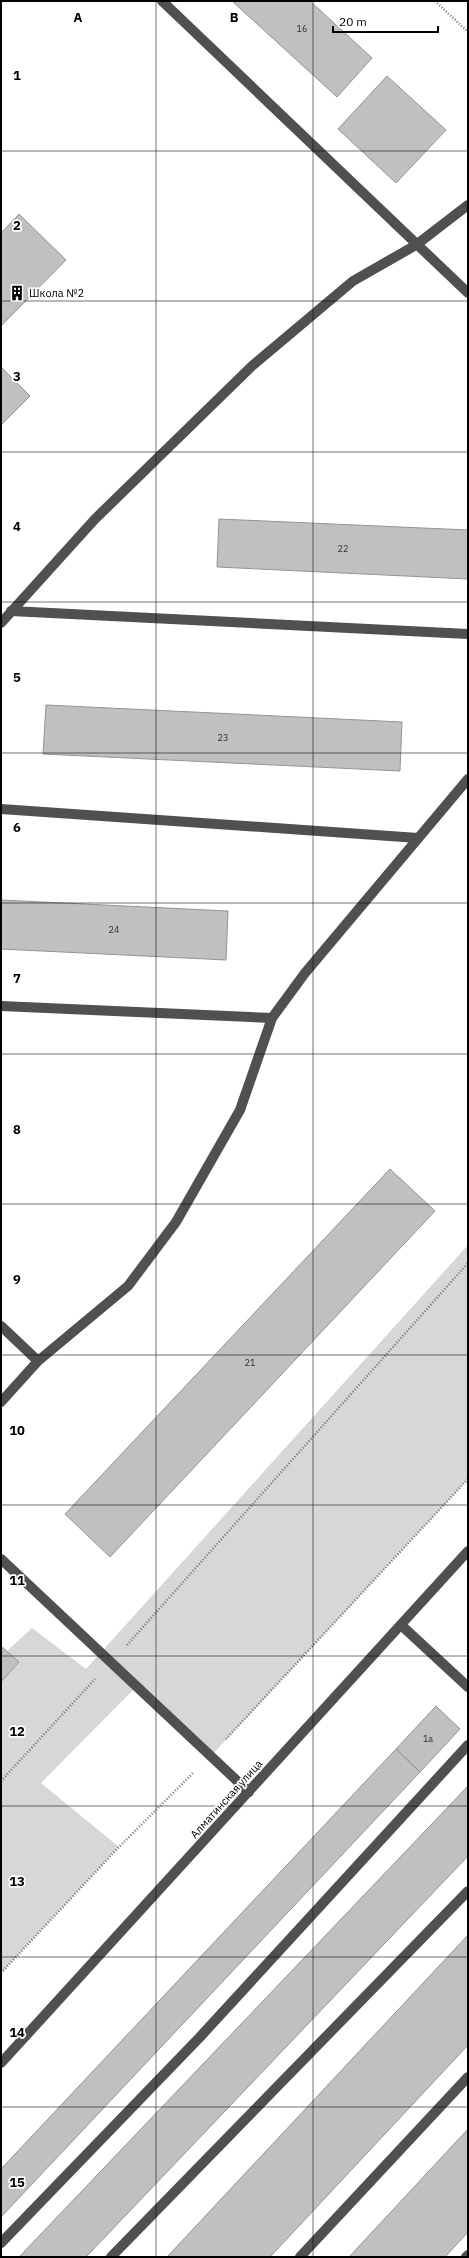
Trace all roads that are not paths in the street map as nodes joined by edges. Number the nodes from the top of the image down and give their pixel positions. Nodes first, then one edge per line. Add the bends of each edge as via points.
1 (162, 1) edge
2 (468, 206) edge
3 (416, 245) junction
4 (468, 293) edge
5 (11, 611) junction
6 (1, 622) edge
7 (468, 634) edge
8 (468, 779) edge
9 (1, 810) edge
10 (418, 838) junction
11 (1, 1006) edge
12 (272, 1018) junction
13 (1, 1326) edge
14 (38, 1361) junction
15 (1, 1402) edge
16 (468, 1551) edge
17 (1, 1560) edge
18 (401, 1625) junction
19 (468, 1687) edge
20 (468, 1745) edge
21 (249, 1792) junction
22 (468, 1891) edge
23 (1, 2063) edge
24 (468, 2077) edge
25 (1, 2243) edge
26 (468, 2254) edge
27 (111, 2257) edge
28 (300, 2257) edge
29 (466, 2257) edge

1 - 3 street
2 - 3 street
3 - 4 street
3 - 5 street via 353,281 252,366 94,519
5 - 6 street
5 - 7 street
8 - 10 street
9 - 10 street
10 - 12 street via 305,973
11 - 12 street
12 - 14 street via 240,1110 176,1222 128,1286
13 - 14 street
14 - 15 street
16 - 18 street, Алматинская улица
17 - 21 street
18 - 19 street
18 - 21 street, Алматинская улица
20 - 25 street via 206,2031
21 - 23 street, Алматинская улица
22 - 27 street
24 - 28 street
26 - 29 street

